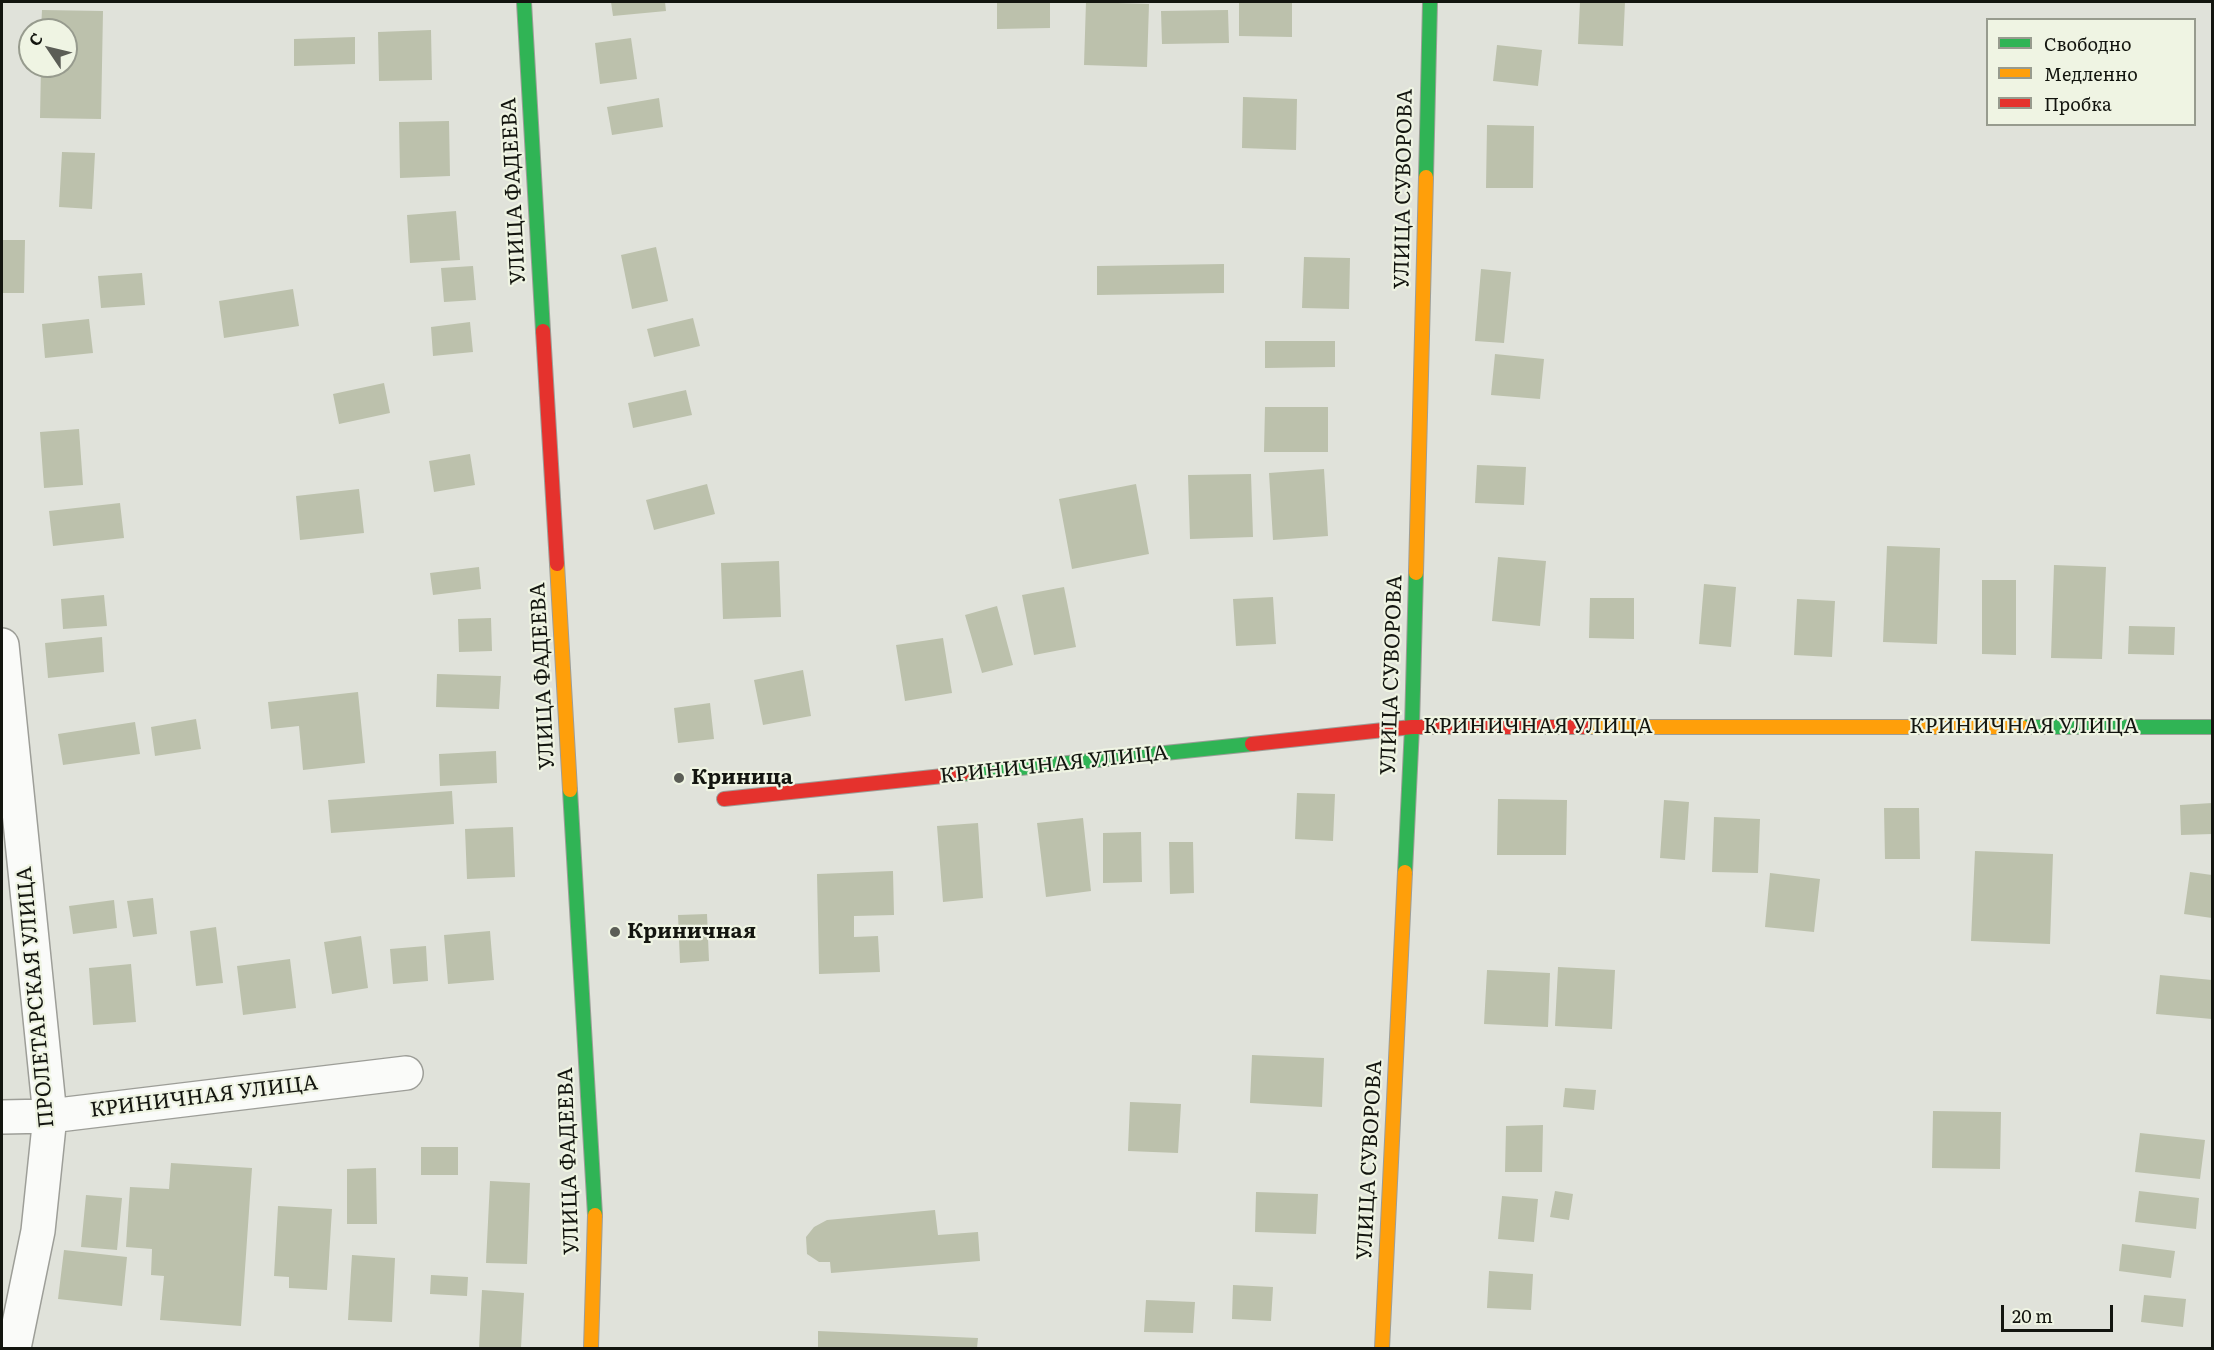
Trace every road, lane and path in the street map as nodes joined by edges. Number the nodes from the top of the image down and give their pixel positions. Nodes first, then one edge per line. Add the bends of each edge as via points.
1 (524, 2) edge
2 (1430, 2) edge
3 (2, 645) edge
4 (1412, 727) junction
5 (2212, 727) edge
6 (724, 799) dead end
7 (406, 1073) dead end
8 (50, 1116) junction
9 (2, 1117) edge
10 (15, 1348) edge
11 (591, 1348) edge
12 (1382, 1348) edge

1 - 11 street, УЛИЦА ФАДЕЕВА via 596,1228
2 - 4 street, УЛИЦА СУВОРОВА
3 - 8 street, ПРОЛЕТАРСКАЯ УЛИЦА
4 - 5 street, КРИНИЧНАЯ УЛИЦА
4 - 6 street, КРИНИЧНАЯ УЛИЦА
4 - 12 street, УЛИЦА СУВОРОВА
7 - 8 street, КРИНИЧНАЯ УЛИЦА
8 - 9 street, КРИНИЧНАЯ УЛИЦА
8 - 10 street, ПРОЛЕТАРСКАЯ УЛИЦА via 38,1231

